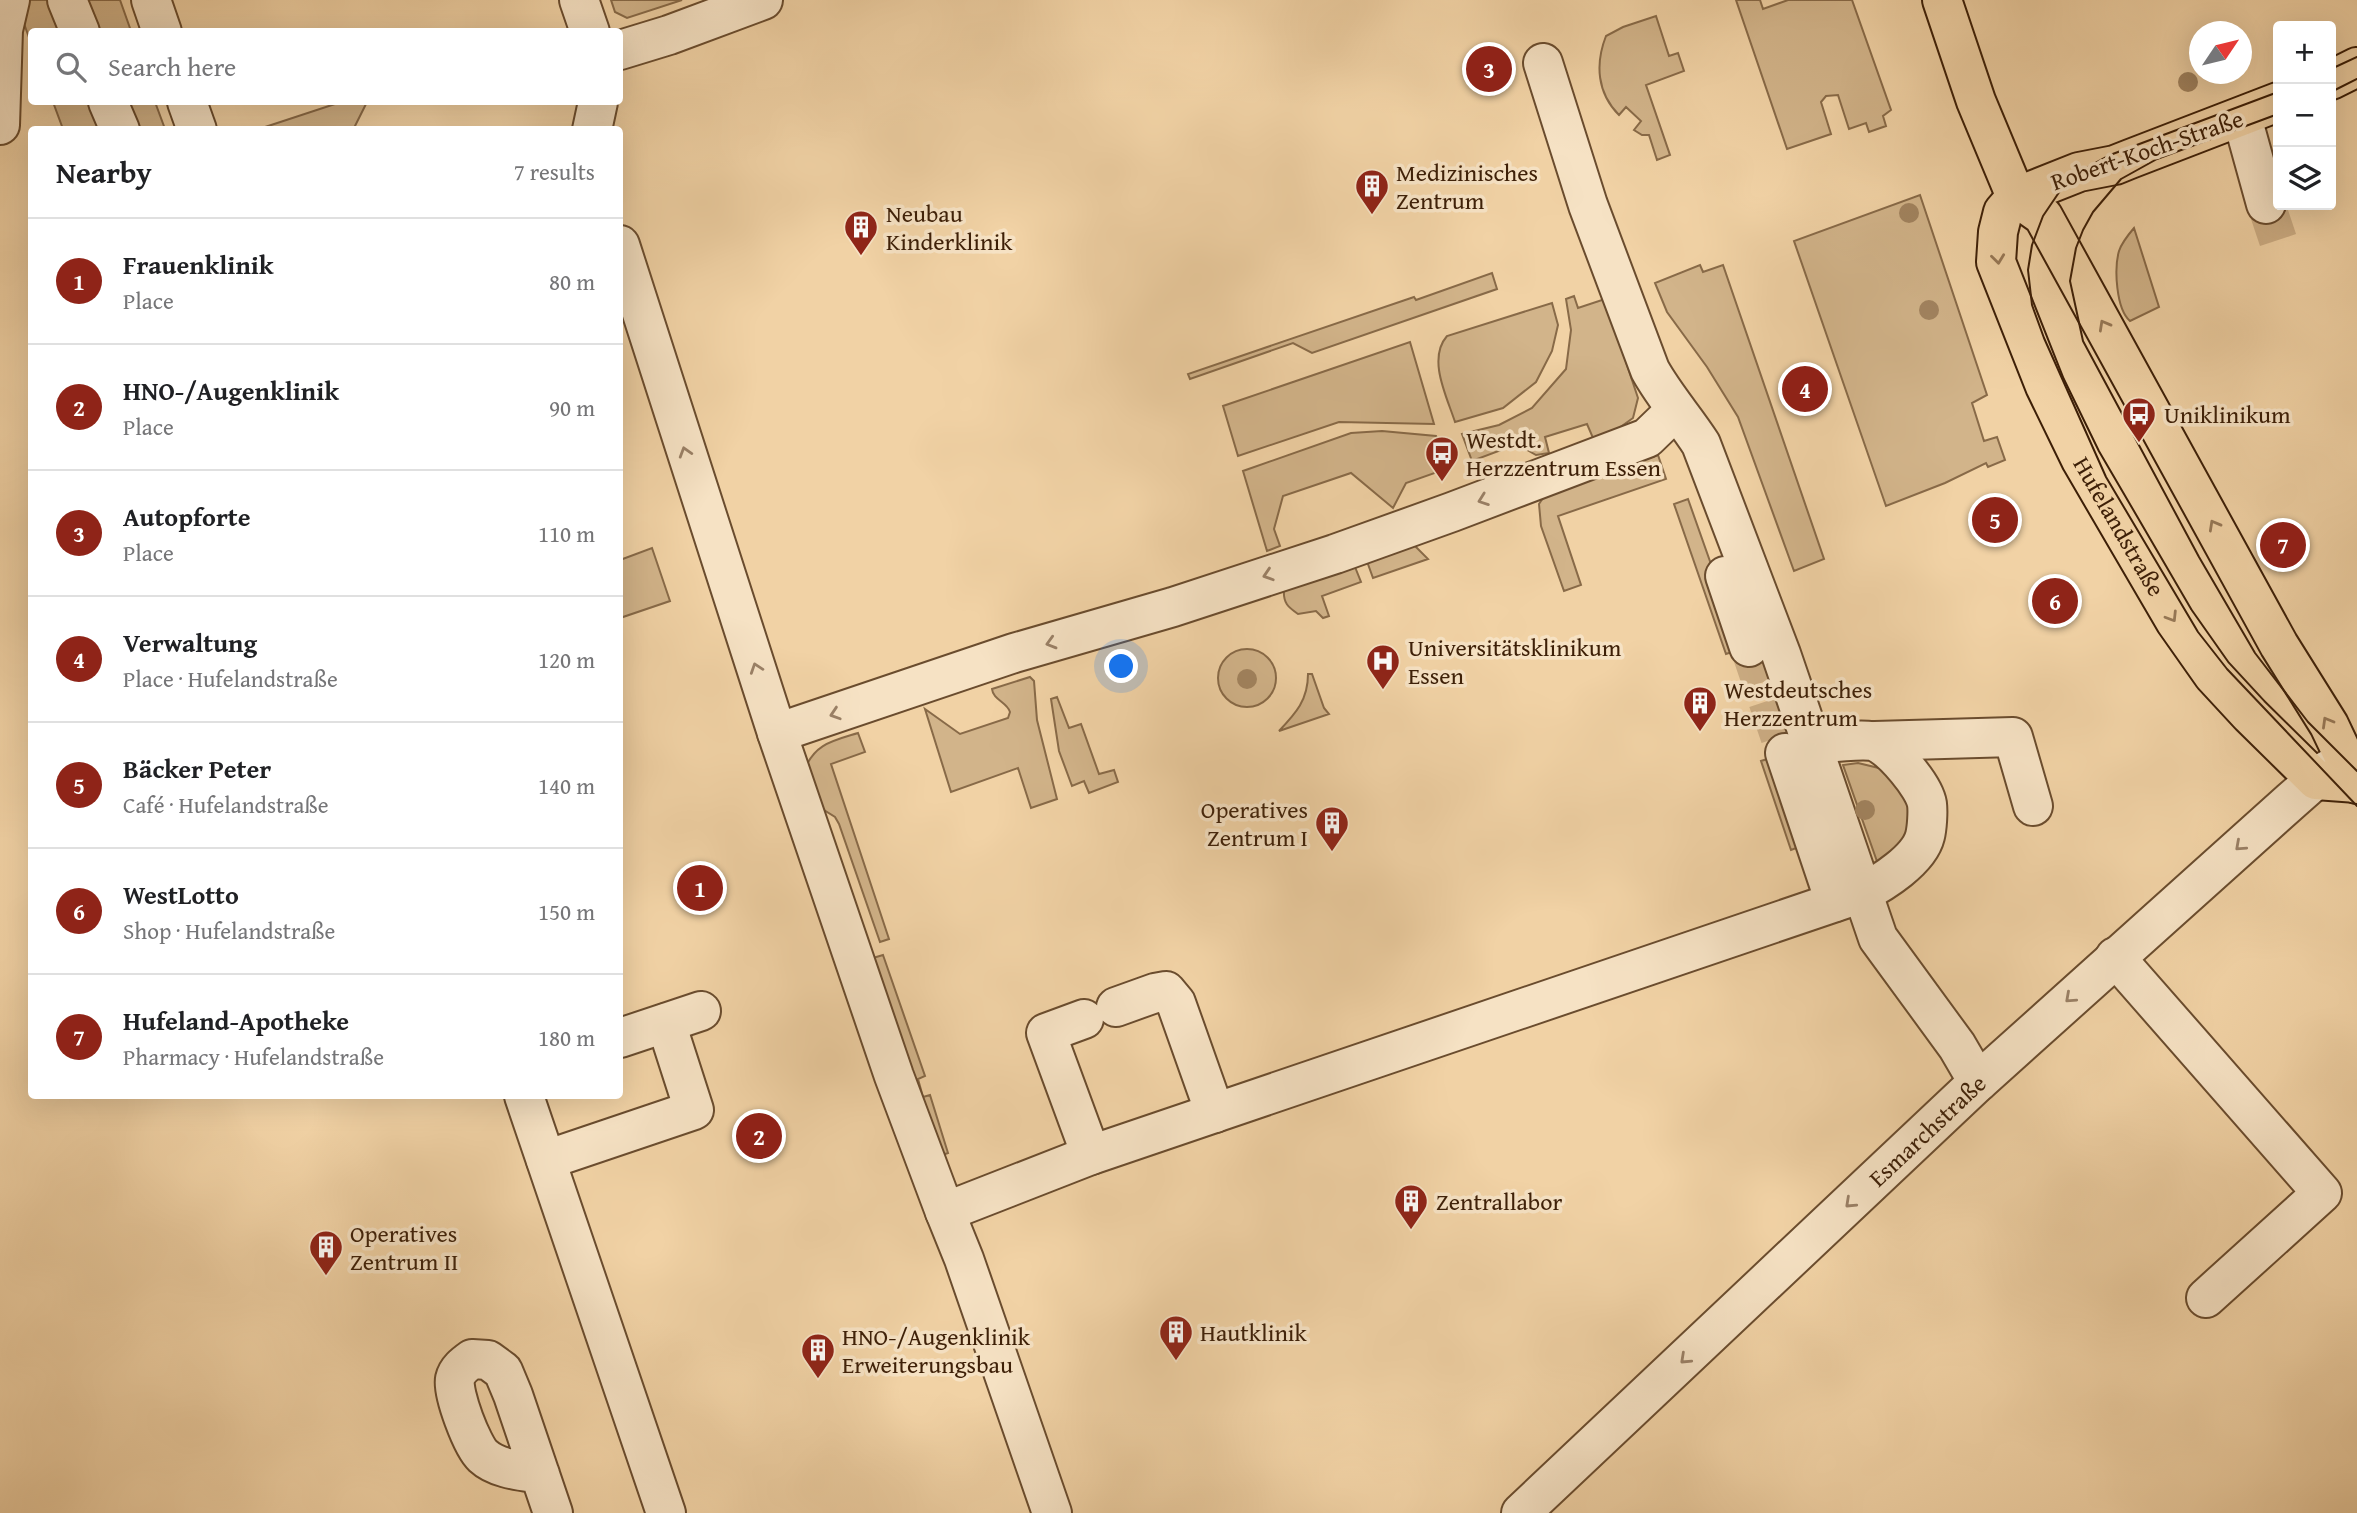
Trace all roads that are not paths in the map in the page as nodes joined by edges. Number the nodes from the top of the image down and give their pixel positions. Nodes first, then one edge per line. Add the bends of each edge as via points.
1 (10, 0) edge
2 (67, 0) edge
3 (151, 0) edge
4 (579, 0) edge
5 (763, 0) edge
6 (1942, 0) edge
7 (78, 28) edge
8 (161, 28) edge
9 (589, 28) edge
10 (623, 49) edge
11 (1543, 63) dead end
12 (2357, 67) edge
13 (2336, 78) edge
14 (2273, 104) edge
15 (109, 105) edge
16 (188, 105) edge
17 (597, 105) edge
18 (2239, 118) junction
19 (0, 125) edge
20 (118, 126) edge
21 (196, 126) edge
22 (593, 126) edge
23 (2016, 197) junction
24 (2266, 204) tunnel mouth
25 (623, 253) edge
26 (1682, 417) junction
27 (1749, 647) tunnel mouth
28 (776, 733) junction
29 (1875, 741) junction
30 (1798, 749) junction
31 (2344, 777) edge
32 (2034, 806) dead end
33 (1848, 898) junction
34 (2115, 957) junction
35 (623, 1037) edge
36 (1978, 1082) junction
37 (525, 1099) edge
38 (1215, 1113) junction
39 (1091, 1155) junction
40 (547, 1160) junction
41 (945, 1212) junction
42 (2206, 1298) dead end
43 (540, 1474) dead end
44 (553, 1513) edge
45 (666, 1513) edge
46 (1052, 1513) edge
47 (1521, 1513) edge

1 - 19 street via 3,30
2 - 7 street
3 - 8 street
4 - 9 street
5 - 10 street
6 - 23 main road via 1976,102
11 - 26 street via 1588,205 1650,370
12 - 13 main road
14 - 18 main road, Robert-Koch-Straße
15 - 20 street
16 - 21 street
17 - 22 street
18 - 23 main road, Robert-Koch-Straße
18 - 24 street
31 -> 23 main road via 2329,725 2279,645 2043,216
23 -> 31 main road, Hufelandstraße via 2003,212 1996,262 2045,386 2081,460 2175,621 2213,676 2250,715
28 -> 25 street
26 - 27 street via 1686,461
26 -> 28 street via 1647,438 1335,554 1014,653
26 - 30 street via 1701,444 1781,654
28 - 41 street
29 - 30 street via 1827,742
29 - 32 street via 2013,737
29 - 33 street via 1906,766 1927,802 1925,838 1884,882
30 - 33 street
31 -> 34 street, Esmarchstraße
33 - 36 street
33 - 38 street
34 -> 36 street, Esmarchstraße
34 - 42 street via 2322,1193
35 - 40 street via 683,1017 694,1110
36 -> 47 street, Esmarchstraße
37 - 40 street
38 - 39 street
38 - 39 street via 1176,1003 1166,991 1154,992 1046,1032
39 - 41 street
40 - 45 street
41 - 46 street
43 - 44 street

